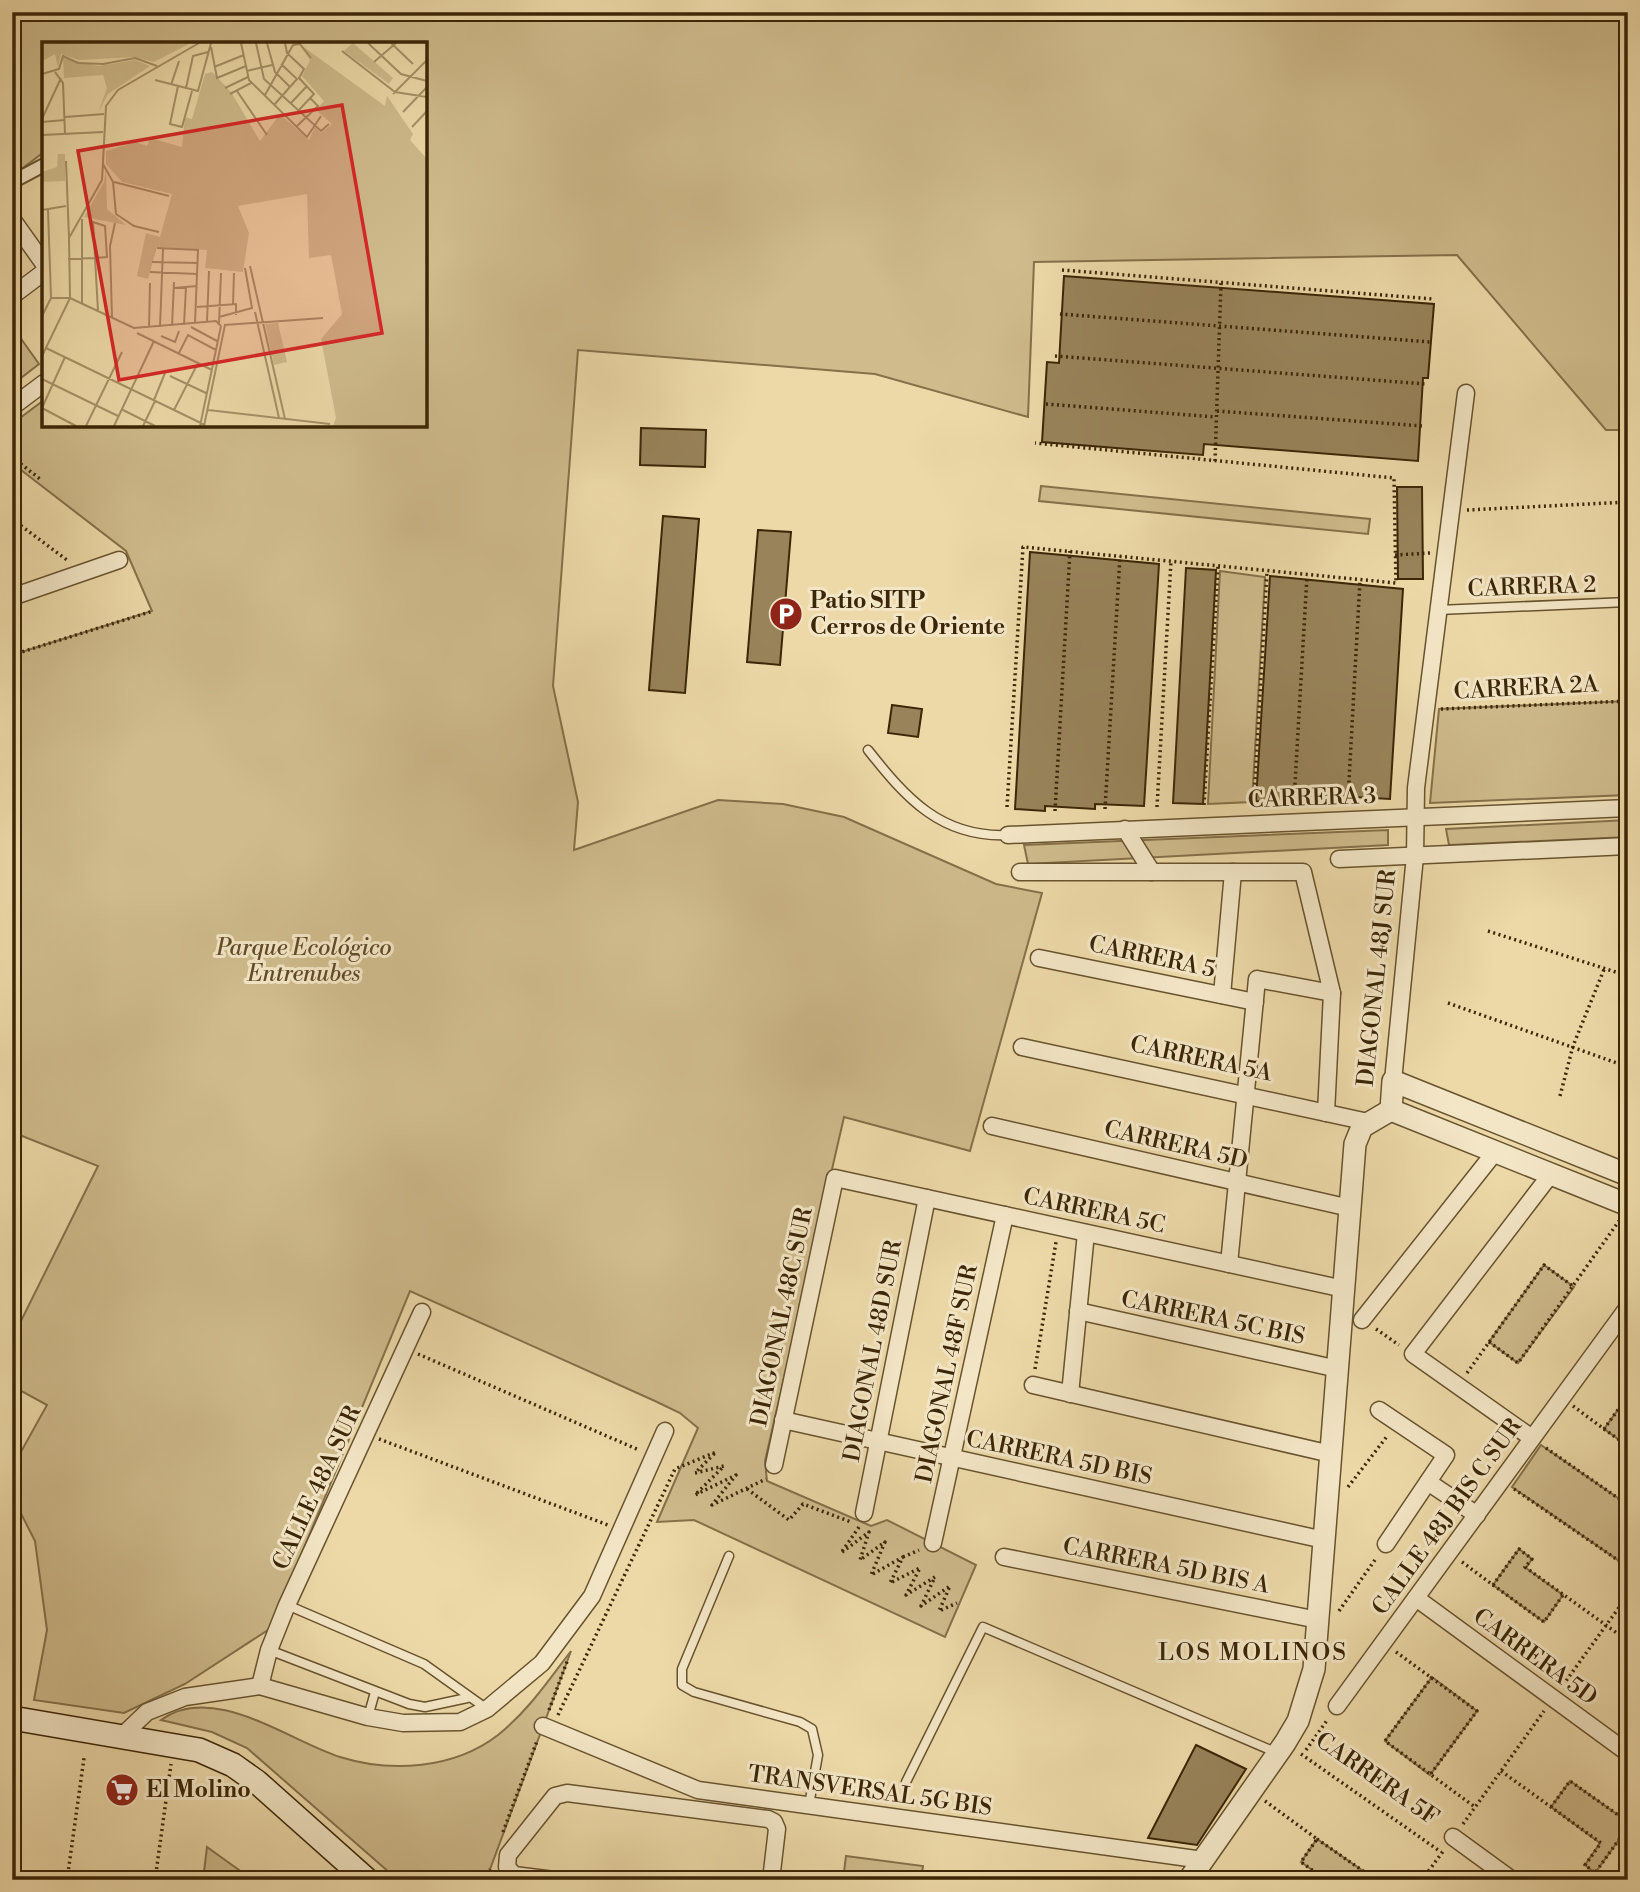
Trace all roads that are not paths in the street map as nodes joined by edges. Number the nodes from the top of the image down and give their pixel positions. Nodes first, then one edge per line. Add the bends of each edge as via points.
1 (42, 166) edge
2 (12, 182) edge
3 (12, 219) edge
4 (42, 261) edge
5 (42, 274) edge
6 (12, 296) edge
7 (42, 384) edge
8 (1466, 393) dead end
9 (12, 407) edge
10 (119, 560) dead end
11 (12, 597) edge
12 (1628, 602) edge
13 (1438, 610) junction
14 (868, 750) dead end
15 (1628, 808) edge
16 (1413, 817) junction
17 (1125, 829) junction
18 (1002, 835) joint
19 (1628, 846) edge
20 (1415, 856) junction
21 (1339, 859) dead end
22 (1020, 872) dead end
23 (1152, 872) junction
24 (1233, 872) junction
25 (1039, 958) dead end
26 (1332, 993) junction
27 (1222, 995) junction
28 (1255, 1002) junction
29 (1022, 1047) dead end
30 (1393, 1082) junction
31 (1246, 1095) junction
32 (1391, 1110) junction
33 (1326, 1113) junction
34 (1368, 1122) junction
35 (992, 1126) dead end
36 (1495, 1152) junction
37 (1551, 1174) junction
38 (1628, 1175) edge
39 (835, 1178) joint
40 (1237, 1183) junction
41 (927, 1198) junction
42 (1350, 1208) junction
43 (1624, 1212) edge
44 (1005, 1215) junction
45 (1086, 1233) junction
46 (1228, 1264) junction
47 (1344, 1289) junction
48 (1078, 1311) junction
49 (422, 1312) dead end
50 (1625, 1317) edge
51 (1362, 1320) road end
52 (1338, 1369) junction
53 (1032, 1385) road end
54 (1070, 1394) junction
55 (1380, 1410) dead end
56 (783, 1420) junction
57 (665, 1431) dead end
58 (1532, 1438) junction
59 (879, 1441) junction
60 (1331, 1454) junction
61 (952, 1457) junction
62 (774, 1465) road end
63 (1428, 1482) junction
64 (864, 1513) dead end
65 (1477, 1514) junction
66 (1324, 1539) junction
67 (933, 1543) dead end
68 (1386, 1544) road end
69 (729, 1556) dead end
70 (1004, 1557) dead end
71 (1416, 1598) junction
72 (287, 1605) junction
73 (1318, 1620) junction
74 (269, 1650) junction
75 (260, 1686) junction
76 (375, 1692) junction
77 (467, 1698) junction
78 (1337, 1706) road end
79 (487, 1709) junction
80 (368, 1717) junction
81 (12, 1718) edge
82 (547, 1728) road end
83 (122, 1736) junction
84 (1289, 1750) junction
85 (1628, 1753) edge
86 (906, 1782) dead end
87 (808, 1805) junction
88 (1453, 1837) road end
89 (1203, 1860) junction
90 (367, 1880) edge
91 (554, 1880) edge
92 (771, 1880) edge
93 (1189, 1880) edge
94 (1512, 1880) edge

1 - 2 street
3 - 4 street
5 - 6 street
7 - 9 street
8 - 13 street, DIAGONAL 48J SUR
10 - 11 street
12 - 13 lane, CARRERA 2
13 - 16 street, DIAGONAL 48J SUR
14 - 18 lane via 901,792 932,817 967,831
15 - 16 street, CARRERA 3
16 - 17 street, CARRERA 3
16 - 20 street, DIAGONAL 48J SUR
17 - 18 street, CARRERA 3
17 - 23 street
19 - 20 street
20 - 21 street
20 - 30 street, DIAGONAL 48J SUR
22 - 23 street
23 - 24 street
24 - 26 street via 1303,872
24 - 27 street
25 - 27 street, CARRERA 5
26 - 28 street via 1257,979
26 - 33 street
27 - 28 street, CARRERA 5
28 - 31 street
29 - 31 street, CARRERA 5A
30 - 32 street, DIAGONAL 48J SUR
30 - 38 street
31 - 33 street, CARRERA 5A
31 - 40 street
32 - 34 street, DIAGONAL 48J SUR
32 - 36 street
33 - 34 street, CARRERA 5A
34 - 42 street via 1354,1144
35 - 40 street, CARRERA 5D
36 - 37 street
36 - 51 street
37 - 43 street
37 - 58 street via 1412,1354
39 - 41 street, CARRERA 5C
39 - 56 street, DIAGONAL 48C SUR
40 - 42 street, CARRERA 5D
40 - 46 street
41 - 44 street, CARRERA 5C
41 - 59 street, DIAGONAL 48D SUR
42 - 47 street
44 - 45 street, CARRERA 5C
44 - 61 street, DIAGONAL 48F SUR
45 - 46 street, CARRERA 5C
45 - 48 street
46 - 47 street, CARRERA 5C
47 - 52 street
48 - 52 street, CARRERA 5C BIS
48 - 54 street
49 - 72 street, CALLE 48A SUR
50 - 58 street, CALLE 48J BIS C SUR
52 - 60 street
53 - 54 street
54 - 60 street
55 - 63 street via 1446,1455
56 - 59 street, CARRERA 5D BIS
56 - 62 street, DIAGONAL 48C SUR
57 - 79 street via 592,1596 542,1662
58 - 65 street, CALLE 48J BIS C SUR
59 - 61 street, CARRERA 5D BIS
59 - 64 street, DIAGONAL 48D SUR
60 - 66 street
61 - 66 street, CARRERA 5D BIS
61 - 67 street, DIAGONAL 48F SUR
63 - 65 street
63 - 68 street
65 - 71 street, CALLE 48J BIS C SUR
66 - 73 street
69 - 87 lane via 682,1669 682,1685 812,1729 818,1755
70 - 73 street, CARRERA 5D BIS A
71 - 78 street, CALLE 48J BIS C SUR
71 - 85 street, CARRERA 5D
72 - 74 street, CALLE 48A SUR
72 - 77 lane via 424,1664
73 - 84 street via 1308,1695
74 - 75 street, CALLE 48A SUR
74 - 76 lane
75 - 80 street
75 - 83 street via 185,1697 147,1712
76 - 77 lane via 425,1707
76 - 80 lane
77 - 79 lane
79 - 80 street via 460,1722 403,1723
81 - 83 main road
82 - 87 street, TRANSVERSAL 5G BIS via 698,1790
83 - 90 main road via 199,1750 233,1765
84 - 86 lane via 983,1627
84 - 89 street via 1252,1791
87 - 89 street, TRANSVERSAL 5G BIS
88 - 94 street, CARRERA 5F
89 - 93 street
91 - 92 street, TRANSVERSAL 5G BIS via 514,1875 507,1867 508,1855 555,1796 567,1793 768,1819 777,1829

